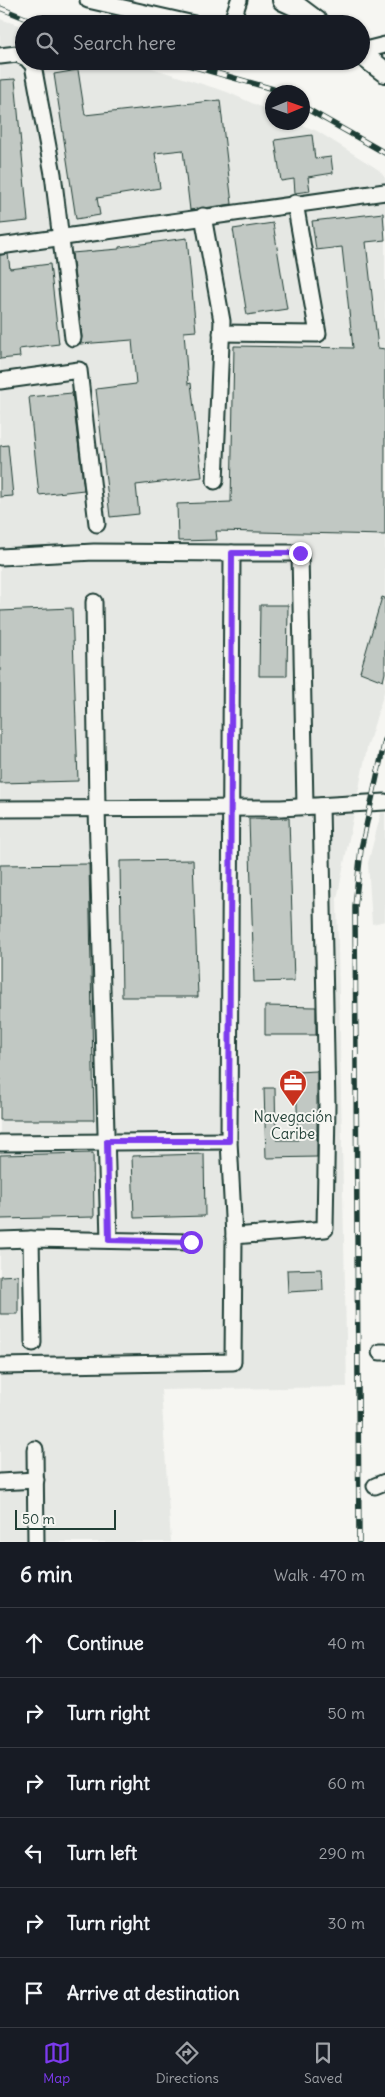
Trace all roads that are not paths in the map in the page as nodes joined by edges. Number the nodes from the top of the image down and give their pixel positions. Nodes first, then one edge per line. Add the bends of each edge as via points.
1 (88, 0) edge
2 (239, 0) edge
3 (283, 0) edge
4 (154, 15) edge
5 (234, 15) edge
6 (308, 15) edge
7 (385, 45) edge
8 (370, 49) edge
9 (15, 54) edge
10 (0, 56) edge
11 (370, 60) edge
12 (33, 70) edge
13 (385, 72) edge
14 (385, 192) edge
15 (295, 203) junction
16 (203, 216) junction
17 (60, 237) junction
18 (0, 246) edge
19 (221, 333) junction
20 (73, 338) dead end
21 (0, 381) edge
22 (214, 481) dead end
23 (97, 524) dead end
24 (232, 553) junction
25 (0, 557) edge
26 (94, 602) dead end
27 (384, 798) edge
28 (305, 806) junction
29 (321, 806) junction
30 (231, 808) junction
31 (0, 809) edge
32 (97, 810) junction
33 (107, 1141) junction
34 (229, 1141) junction
35 (0, 1143) edge
36 (234, 1236) junction
37 (31, 1239) junction
38 (0, 1240) edge
39 (109, 1240) junction
40 (191, 1242) dead end
41 (33, 1343) dead end
42 (0, 1366) edge
43 (35, 1449) dead end
44 (36, 1480) junction
45 (0, 1482) edge
46 (36, 1542) edge

1 - 4 street
2 - 5 street
3 - 6 main road
7 - 8 street
9 - 10 street
11 - 13 main road
12 - 17 street via 53,174
14 - 15 street
15 - 16 street
15 - 19 street via 318,334
16 - 17 street
16 - 19 street via 222,321
17 - 18 street
17 - 20 street
19 - 22 street
21 - 23 street via 79,370
24 - 25 street via 94,552
24 - 28 street via 300,553
24 - 30 street
26 - 32 street
27 - 29 street
28 - 29 street
28 - 30 street
29 - 36 street via 327,1105 325,1229
30 - 32 street
30 - 34 street
31 - 32 street
32 - 33 street
33 - 34 street
33 - 35 street
33 - 39 street
34 - 36 street
36 - 42 street via 233,1362
37 - 38 street
37 - 39 street
37 - 41 street
39 - 40 street
43 - 44 street
44 - 45 street
44 - 46 street

